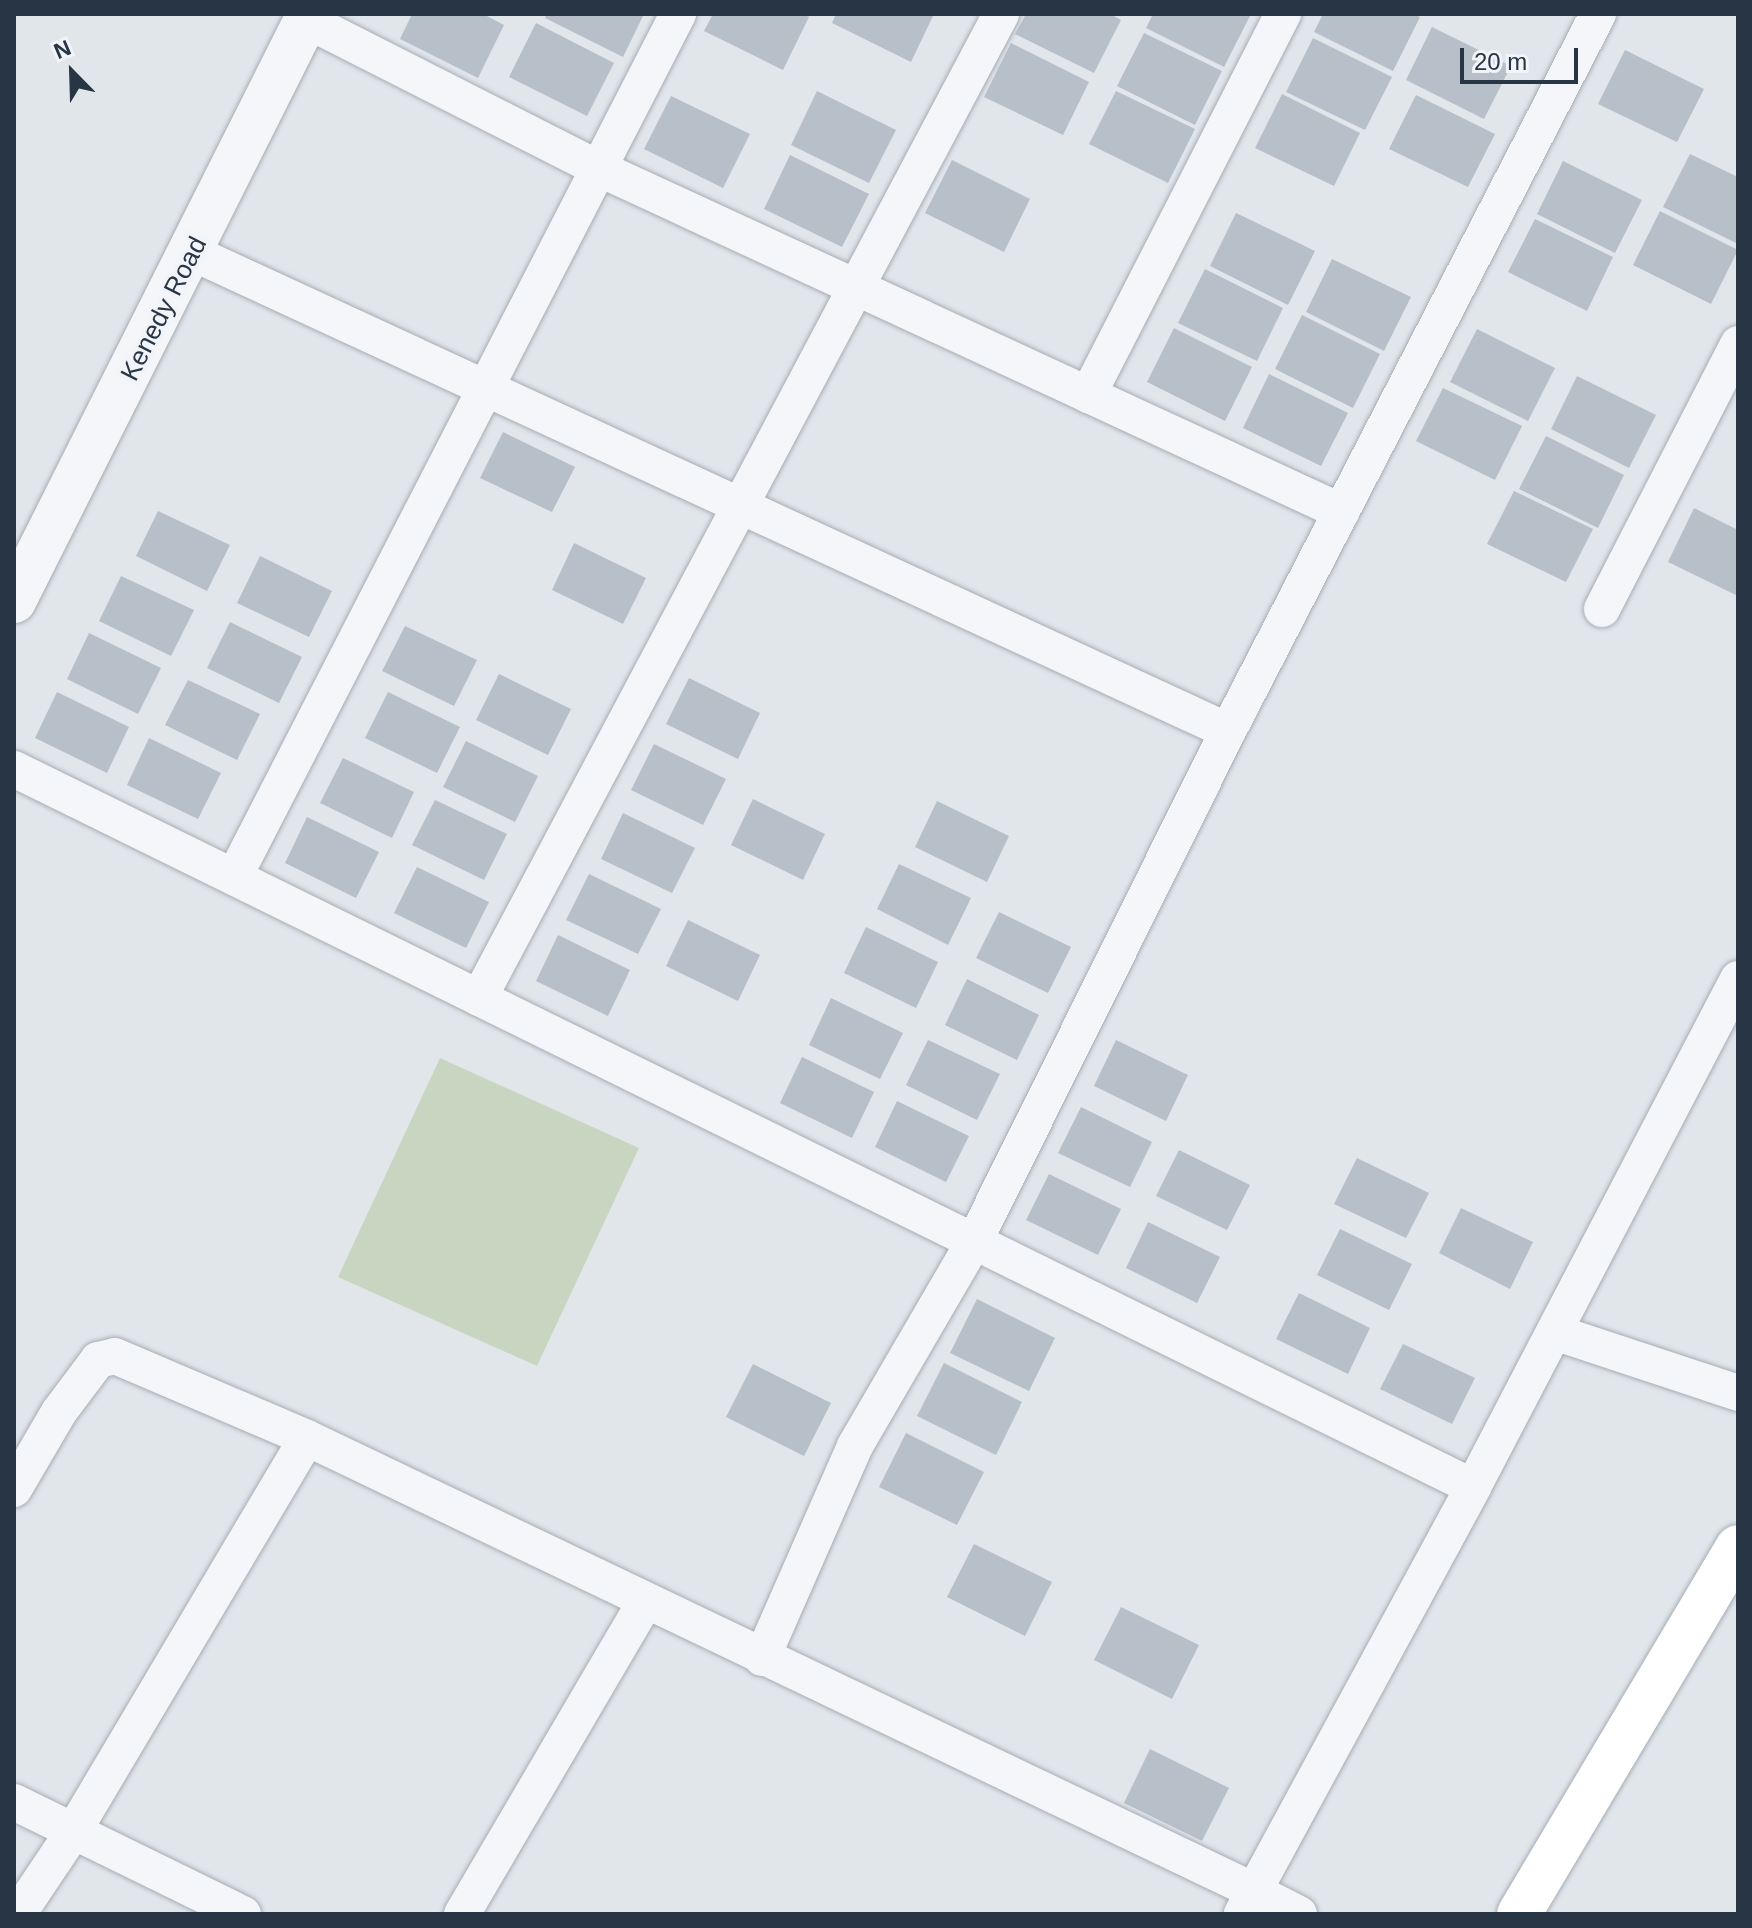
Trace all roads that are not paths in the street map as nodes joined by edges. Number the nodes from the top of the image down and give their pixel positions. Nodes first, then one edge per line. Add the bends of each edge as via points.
1 (678, 14) edge
2 (1001, 14) edge
3 (1283, 14) edge
4 (1598, 14) edge
5 (308, 17) edge
6 (600, 169) junction
7 (193, 253) junction
8 (856, 290) junction
9 (1738, 344) edge
10 (484, 383) junction
11 (1088, 395) junction
12 (738, 503) junction
13 (1342, 512) junction
14 (14, 601) edge
15 (1602, 609) dead end
16 (1228, 731) junction
17 (14, 769) edge
18 (234, 877) junction
19 (1738, 979) edge
20 (479, 998) junction
21 (975, 1240) junction
22 (1557, 1333) junction
23 (1738, 1393) edge
24 (307, 1438) junction
25 (1473, 1487) junction
26 (14, 1489) edge
27 (1738, 1547) edge
28 (645, 1602) junction
29 (762, 1658) junction
30 (14, 1802) edge
31 (73, 1832) junction
32 (1248, 1903) edge
33 (18, 1914) edge
34 (243, 1914) edge
35 (462, 1914) edge
36 (1299, 1914) edge
37 (1519, 1914) edge

1 - 6 street
2 - 8 street
3 - 11 street
4 - 13 street
5 - 6 street
5 - 7 street, Kenedy Road
6 - 8 street
6 - 10 street
7 - 10 street
7 - 14 street, Kenedy Road
8 - 11 street
8 - 12 street
9 - 15 street
10 - 12 street
10 - 18 street
11 - 13 street
12 - 16 street
12 - 20 street
13 - 16 street
16 - 21 street
17 - 18 street
18 - 20 street
19 - 22 street
20 - 21 street
21 - 25 street
21 - 29 street via 855,1446
22 - 23 street
22 - 25 street
24 - 26 street via 115,1356 98,1360 59,1412
24 - 28 street
24 - 31 street
25 - 32 street
27 - 37 main road
28 - 29 street
28 - 35 street
29 - 32 street
30 - 31 street
31 - 33 street
31 - 34 street
32 - 36 street

